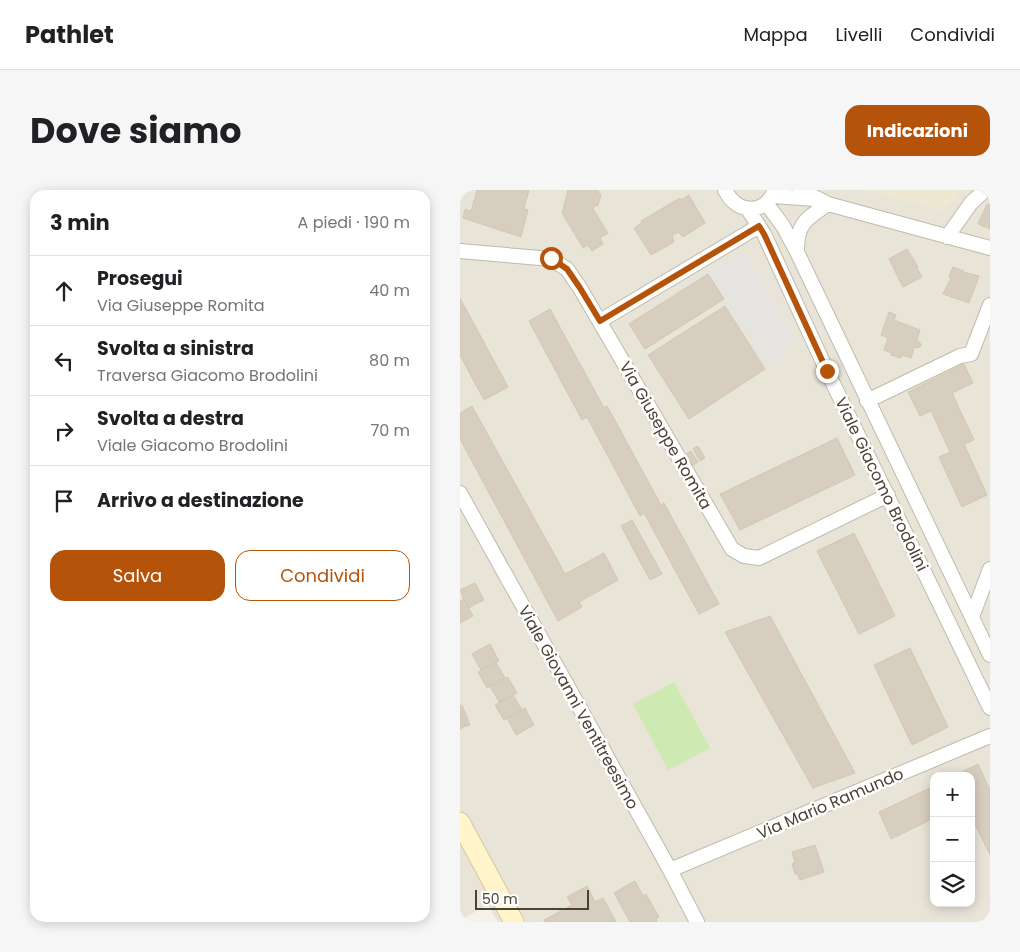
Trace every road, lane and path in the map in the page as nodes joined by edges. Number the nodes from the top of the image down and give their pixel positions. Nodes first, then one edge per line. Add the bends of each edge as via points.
1 (725, 190) edge
2 (801, 190) edge
3 (984, 190) edge
4 (771, 196) edge
5 (823, 202) junction
6 (747, 208) junction
7 (759, 226) junction
8 (947, 237) junction
9 (990, 248) edge
10 (460, 251) edge
11 (797, 252) junction
12 (990, 305) edge
13 (600, 321) junction
14 (867, 401) junction
15 (460, 493) edge
16 (888, 495) junction
17 (990, 569) edge
18 (972, 617) junction
19 (990, 655) edge
20 (990, 708) edge
21 (990, 736) edge
22 (460, 822) edge
23 (670, 870) junction
24 (514, 922) edge
25 (697, 922) edge

1 - 6 street, Viale Giacomo Brodolini via 740,207
2 - 5 street
3 - 8 street
4 - 5 street
4 - 6 street via 754,208
4 - 11 street, Viale Giacomo Brodolini
5 - 8 street
5 - 11 street via 804,222 797,236
6 - 7 street, Viale Giacomo Brodolini
7 - 13 street
7 - 16 street, Viale Giacomo Brodolini
8 - 9 street
10 - 13 street, Via Giuseppe Romita via 551,258 567,269
11 - 14 street, Viale Giacomo Brodolini
12 - 14 street via 972,354 960,356
13 - 16 street, Via Giuseppe Romita via 732,549 744,556 759,558
14 - 18 street, Viale Giacomo Brodolini
15 - 23 street, Viale Giovanni Ventitreesimo
16 - 20 street, Viale Giacomo Brodolini
17 - 18 street
18 - 19 street, Viale Giacomo Brodolini
21 - 23 street, Via Mario Ramundo
22 - 24 main road
23 - 25 street, Viale Giovanni Ventitreesimo

